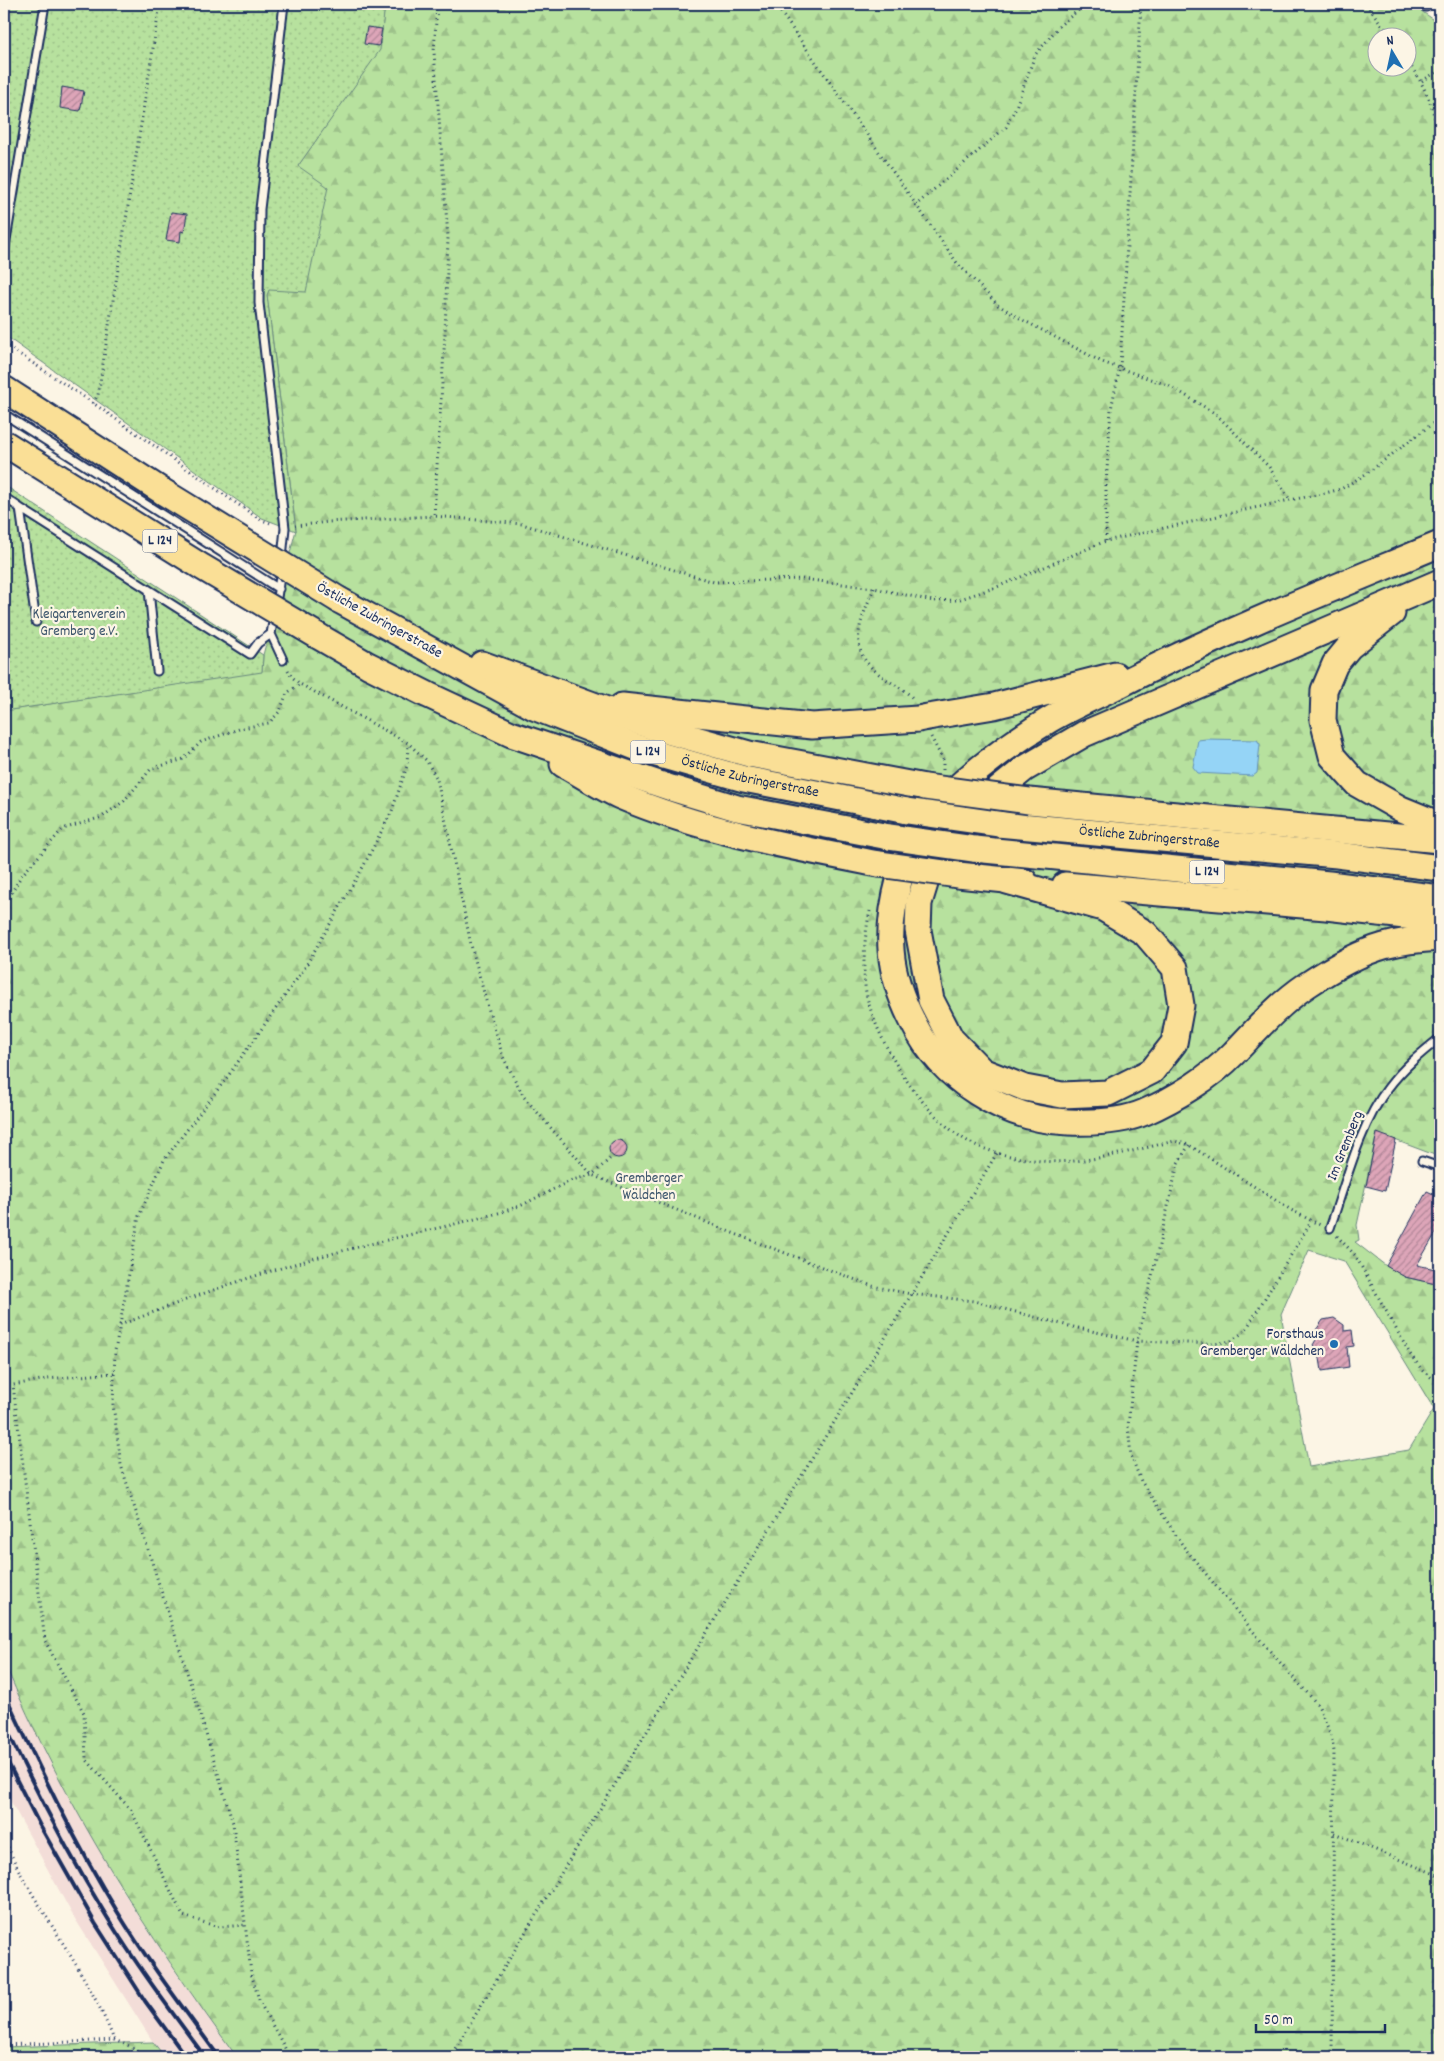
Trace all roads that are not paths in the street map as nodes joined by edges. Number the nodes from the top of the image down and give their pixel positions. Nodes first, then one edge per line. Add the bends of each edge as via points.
1 (45, 4) edge
2 (284, 4) edge
3 (4, 252) edge
4 (4, 389) edge
5 (4, 414) edge
6 (4, 443) edge
7 (4, 497) edge
8 (20, 508) junction
9 (1439, 545) edge
10 (1434, 585) edge
11 (279, 589) junction
12 (149, 590) junction
13 (36, 622) dead end
14 (271, 634) junction
15 (409, 638) junction
16 (283, 660) road end
17 (1161, 663) junction
18 (157, 671) dead end
19 (590, 703) junction
20 (511, 734) junction
21 (1440, 825) edge
22 (1440, 840) edge
23 (1440, 868) edge
24 (1007, 881) junction
25 (1440, 898) edge
26 (1440, 920) edge
27 (1440, 938) edge
28 (1440, 1038) edge
29 (1422, 1161) dead end
30 (1440, 1167) edge
31 (1330, 1228) road end

1 - 3 lane
2 - 11 lane via 260,209 259,303 285,528
4 - 15 highway, Östliche Zubringerstraße / L 124, bridge via 338,600
5 - 11 lane
6 - 20 highway, Östliche Zubringerstraße / L 124, bridge via 202,567 368,665
7 - 8 lane
8 - 12 lane
8 - 13 lane
9 - 17 highway
10 - 21 highway via 1364,635 1334,664 1324,690 1323,720 1332,756 1357,784 1401,809
10 - 24 highway via 1084,734 1024,769 996,791 931,864 919,903 918,930 931,1000 951,1039 982,1071 1025,1088 1062,1095 1108,1093 1152,1070 1174,1043 1181,1005 1175,968 1145,933 1103,908
11 - 14 lane
12 - 14 lane via 250,654
12 - 18 lane
14 - 16 lane
15 - 19 highway
15 - 23 highway, Östliche Zubringerstraße / L 124, bridge via 534,707 646,751 744,780 907,811 998,824 1337,855
17 - 19 highway via 994,706 923,718 812,726
17 - 27 highway via 1049,720 992,760 921,827 906,857 892,907 890,932 892,958 902,1000 923,1043 965,1086 1015,1112 1064,1122 1103,1122 1143,1113 1203,1079 1305,986 1381,947
19 - 22 highway, bridge via 653,726 748,754 924,787 1029,801
20 - 24 highway, bridge via 618,795 669,814 792,847 879,864
20 - 25 highway, Östliche Zubringerstraße / L 124, bridge via 737,808 889,837 974,850
24 - 26 highway via 1326,907
28 - 31 lane, Im Gremberg via 1416,1057 1387,1088 1366,1127
29 - 30 lane

